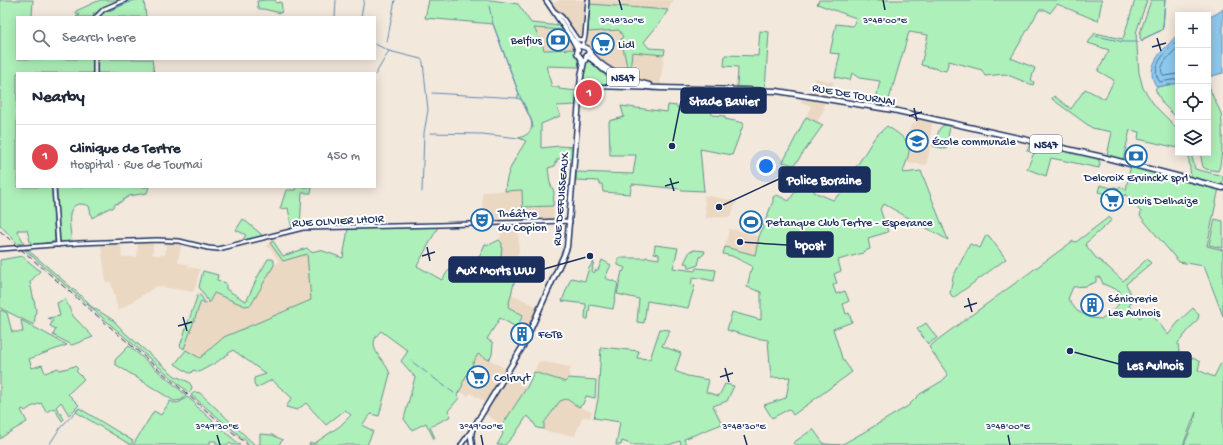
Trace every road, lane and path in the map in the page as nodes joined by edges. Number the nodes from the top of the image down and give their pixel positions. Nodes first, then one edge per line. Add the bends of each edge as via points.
1 (125, 0) edge
2 (546, 0) edge
3 (588, 0) edge
4 (552, 9) junction
5 (97, 16) edge
6 (584, 37) junction
7 (583, 48) junction
8 (579, 56) junction
9 (586, 57) junction
10 (95, 60) edge
11 (582, 69) junction
12 (95, 72) edge
13 (580, 86) junction
14 (651, 88) junction
15 (665, 88) junction
16 (54, 188) edge
17 (1223, 188) edge
18 (570, 222) junction
19 (58, 245) junction
20 (0, 249) edge
21 (472, 430) junction
22 (471, 439) junction
23 (462, 443) edge
24 (472, 445) edge

1 - 5 street via 104,9
2 - 4 main road, N547
3 - 6 street
4 - 6 street via 562,17 577,39
4 - 7 main road, N547 via 573,40
6 - 7 street
7 - 8 main road, RUE DEFUISSEAUX via 577,53
7 - 9 main road, RUE DEFUISSEAUX
7 - 15 main road, RUE DE TOURNAI / N547 via 622,76
8 - 9 main road
8 - 11 main road, RUE DEFUISSEAUX
9 - 11 main road, RUE DEFUISSEAUX
9 - 14 main road, RUE DE TOURNAI / N547 via 619,79
10 - 12 street
11 - 13 main road, RUE DEFUISSEAUX
13 - 14 street, RUE DE TOURNAI
13 - 18 main road, RUE DEFUISSEAUX
14 - 15 main road, RUE DE TOURNAI / N547
15 - 17 main road, RUE DE TOURNAI / N547 via 777,91 893,110 1103,157
16 - 19 street
18 - 19 street, RUE OLIVIER LHOIR via 303,228 218,249 171,240
18 - 21 main road, RUE DEFUISSEAUX via 566,252 526,339
19 - 20 street, RUE OLIVIER LHOIR
21 - 22 main road, RUE DEFUISSEAUX
21 - 23 street
22 - 23 street
22 - 24 main road, RUE DEFUISSEAUX

